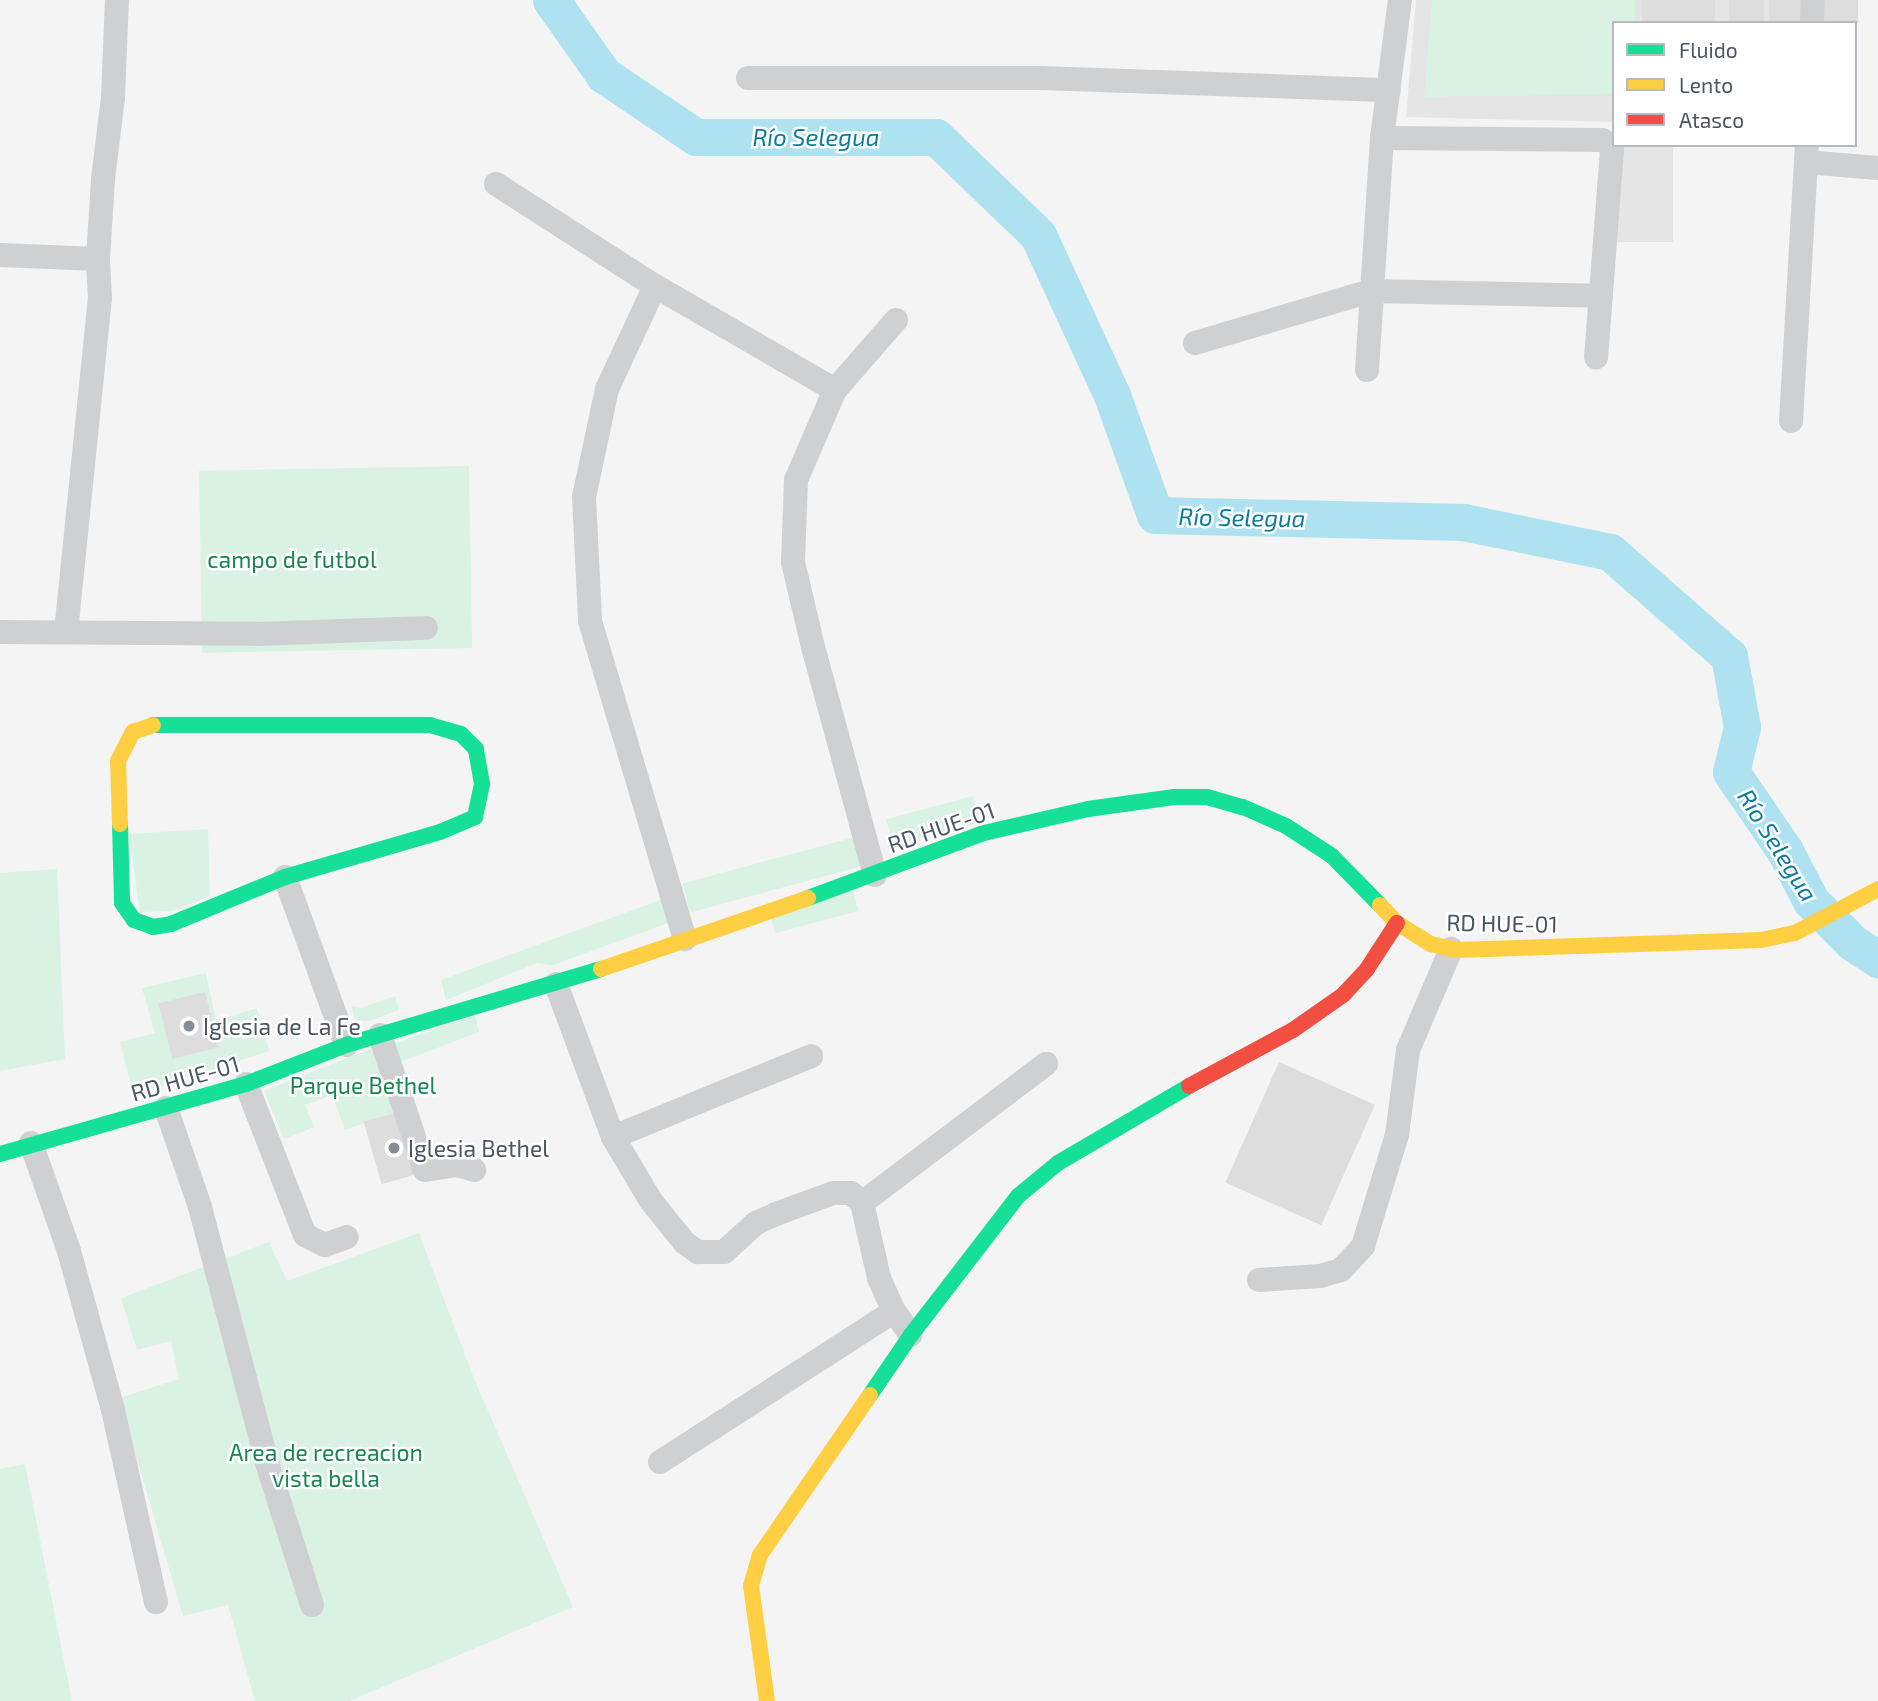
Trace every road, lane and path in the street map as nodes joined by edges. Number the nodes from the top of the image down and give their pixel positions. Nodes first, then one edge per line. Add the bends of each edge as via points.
1 (117, 0) edge
2 (1400, 0) edge
3 (1812, 0) edge
4 (1812, 21) edge
5 (748, 78) dead end
6 (1388, 90) junction
7 (1382, 138) junction
8 (1806, 154) edge
9 (1878, 168) edge
10 (496, 184) dead end
11 (0, 256) edge
12 (98, 259) junction
13 (655, 286) junction
14 (1370, 291) junction
15 (1601, 296) junction
16 (896, 320) dead end
17 (1195, 342) dead end
18 (1596, 357) dead end
19 (1367, 370) dead end
20 (835, 390) junction
21 (1791, 421) dead end
22 (426, 628) dead end
23 (0, 632) edge
24 (66, 632) junction
25 (875, 875) junction
26 (285, 877) junction
27 (1878, 889) edge
28 (1397, 923) junction
29 (685, 939) junction
30 (1451, 949) junction
31 (556, 984) junction
32 (380, 1035) junction
33 (346, 1045) junction
34 (811, 1056) dead end
35 (1046, 1064) dead end
36 (246, 1084) junction
37 (166, 1108) junction
38 (613, 1137) junction
39 (31, 1143) junction
40 (0, 1154) edge
41 (474, 1170) dead end
42 (862, 1203) junction
43 (347, 1237) dead end
44 (1259, 1280) dead end
45 (894, 1311) junction
46 (911, 1335) junction
47 (660, 1462) dead end
48 (156, 1602) dead end
49 (312, 1605) dead end
50 (767, 1701) edge

1 - 12 street
2 - 6 street
3 - 4 street
5 - 6 street via 1041,78
6 - 7 street
7 - 14 street
7 - 15 street via 1602,140 1609,144
8 - 9 street
8 - 21 street
10 - 13 street
11 - 12 street
12 - 24 street via 100,299
13 - 20 street
13 - 29 street via 607,389 584,497 590,621
14 - 15 street
14 - 17 street
14 - 19 street
15 - 18 street
16 - 20 street
20 - 25 street via 796,480 793,562
22 - 24 street via 259,634
23 - 24 street
25 - 28 street, RD HUE-01 via 984,833 1088,809 1207,797 1286,826 1332,856
25 - 29 street, RD HUE-01
26 - 26 street via 475,817 482,784 476,749 461,734 430,725 153,726 133,732 118,761 122,904 134,920 153,927 171,924
26 - 33 street
27 - 30 street, RD HUE-01 via 1795,933 1761,940
28 - 30 street, RD HUE-01 via 1431,944
28 - 46 street via 1367,969 1343,995 1293,1030 1058,1163 1018,1196
29 - 31 street, RD HUE-01
30 - 44 street via 1408,1050 1397,1135 1363,1246 1341,1270
31 - 32 street, RD HUE-01
31 - 38 street
32 - 33 street, RD HUE-01
32 - 41 street via 425,1170 457,1165
33 - 36 street, RD HUE-01
34 - 38 street
35 - 42 street
36 - 37 street, RD HUE-01
36 - 43 street via 305,1235 325,1245
37 - 39 street, RD HUE-01
37 - 49 street via 201,1207 267,1463
38 - 42 street via 652,1201 685,1243 698,1252 724,1252 756,1223 834,1193 851,1193
39 - 40 street, RD HUE-01
39 - 48 street via 73,1264 113,1410
42 - 45 street via 880,1278
45 - 46 street
45 - 47 street
46 - 50 street via 754,1570 752,1611

